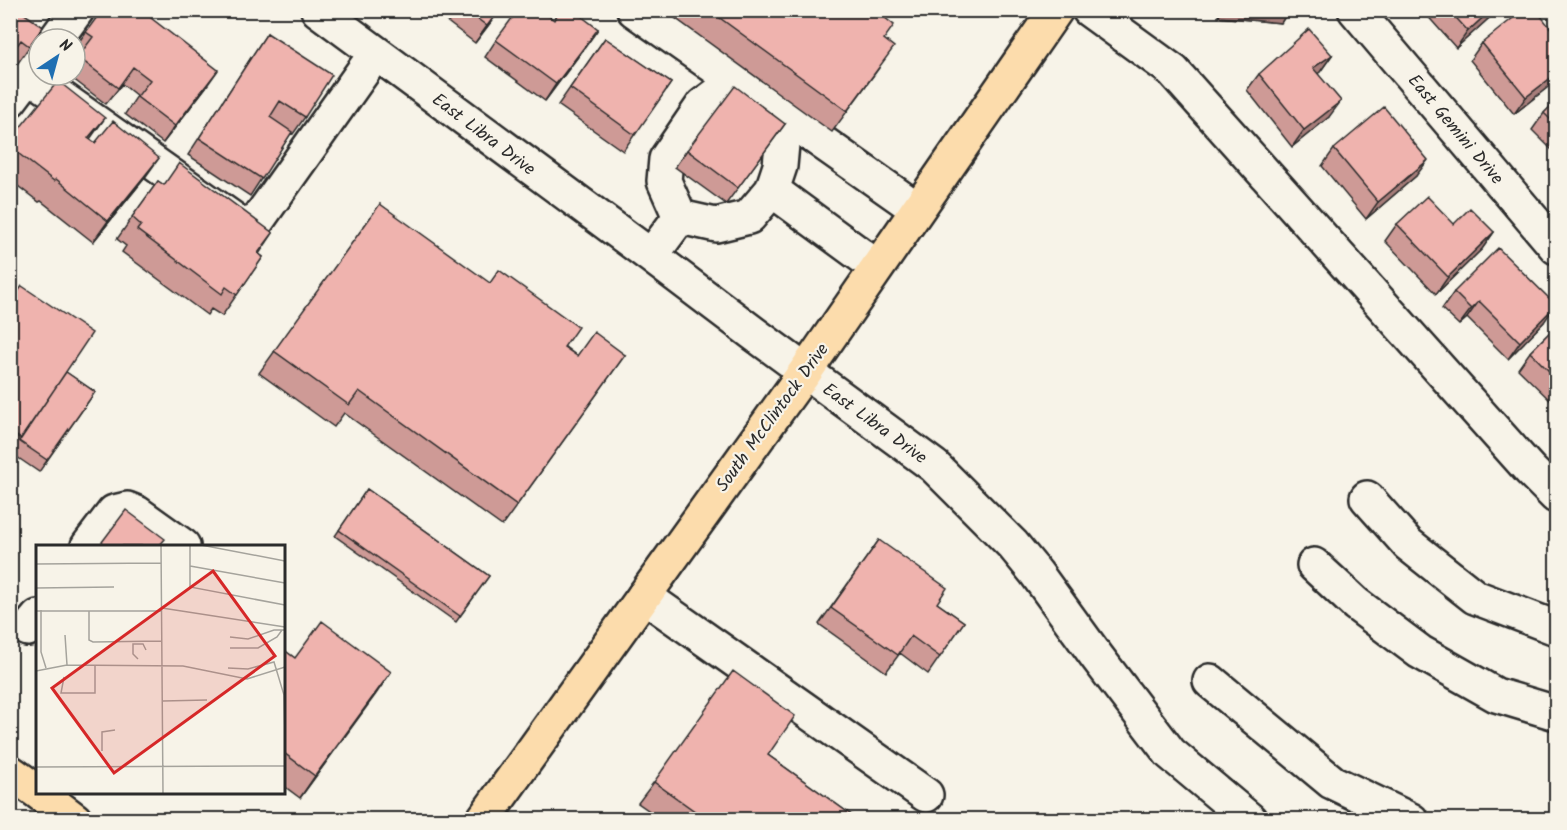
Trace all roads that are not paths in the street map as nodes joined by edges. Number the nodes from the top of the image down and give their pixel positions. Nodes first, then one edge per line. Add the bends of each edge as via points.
1 (77, 10) edge
2 (318, 10) edge
3 (634, 10) edge
4 (1089, 10) edge
5 (1355, 10) edge
6 (1051, 12) edge
7 (65, 27) edge
8 (376, 54) junction
9 (26, 79) edge
10 (772, 190) junction
11 (917, 209) junction
12 (680, 217) junction
13 (1557, 247) edge
14 (651, 256) junction
15 (877, 267) junction
16 (805, 372) junction
17 (1557, 496) edge
18 (1367, 498) dead end
19 (89, 545) edge
20 (182, 545) edge
21 (1314, 565) dead end
22 (644, 596) junction
23 (1557, 628) edge
24 (1210, 681) dead end
25 (1557, 713) edge
26 (10, 772) edge
27 (36, 791) edge
28 (41, 794) edge
29 (926, 795) dead end
30 (75, 819) edge
31 (483, 819) edge
32 (1250, 819) edge
33 (1411, 819) edge

1 - 7 street
2 - 8 street, East Libra Drive
3 - 11 street
4 - 17 street via 1173,71
5 - 13 street, East Gemini Drive
6 - 11 main road, South McClintock Drive
8 - 9 street via 250,231
8 - 14 street, East Libra Drive
10 - 12 street via 749,217 716,225
10 - 12 street via 782,144 770,125 730,96 715,96 703,105 666,159 664,181
10 - 15 street
11 - 15 main road, South McClintock Drive
12 - 14 street
14 - 16 street, East Libra Drive
15 - 16 main road, South McClintock Drive
16 - 22 main road, South McClintock Drive
16 - 32 street, East Libra Drive via 934,466 1013,545 1170,753
18 - 23 street via 1408,544 1475,597
19 - 20 street via 114,512 128,509
21 - 25 street via 1356,604 1420,652 1496,695
22 - 29 street
22 - 31 main road, South McClintock Drive
24 - 33 street via 1332,782
26 - 27 main road
28 - 30 main road

